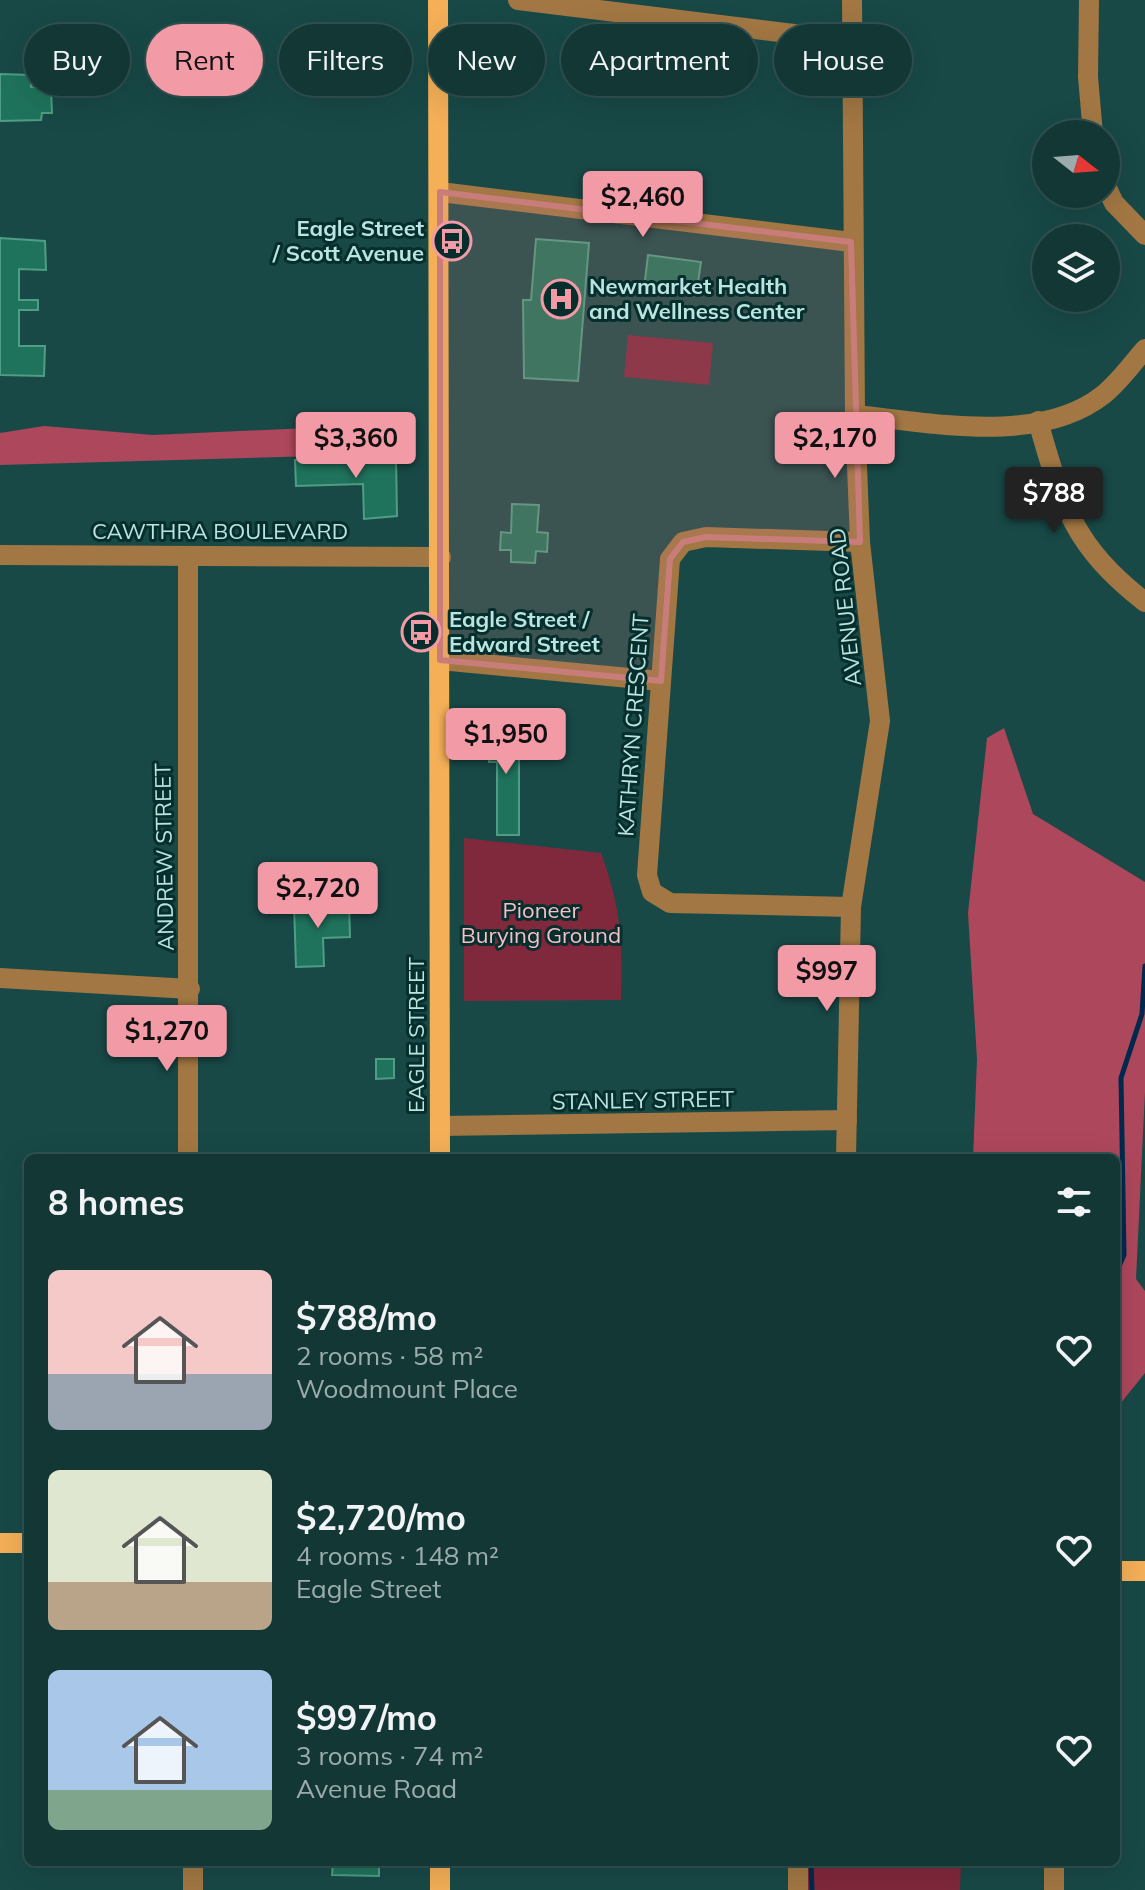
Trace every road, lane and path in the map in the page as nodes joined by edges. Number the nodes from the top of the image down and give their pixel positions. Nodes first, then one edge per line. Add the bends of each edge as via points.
1 (438, 0) edge
2 (518, 0) edge
3 (852, 0) edge
4 (1089, 0) edge
5 (851, 24) edge
6 (774, 32) edge
7 (851, 96) edge
8 (1092, 120) edge
9 (440, 192) junction
10 (1119, 208) edge
11 (1145, 235) edge
12 (851, 242) junction
13 (1145, 349) edge
14 (855, 415) junction
15 (1038, 421) junction
16 (860, 542) junction
17 (0, 555) edge
18 (188, 556) junction
19 (441, 557) junction
20 (1145, 602) edge
21 (440, 660) junction
22 (661, 681) junction
23 (851, 907) junction
24 (0, 978) edge
25 (190, 989) junction
26 (847, 1120) junction
27 (440, 1126) junction
28 (188, 1154) edge
29 (440, 1154) edge
30 (846, 1154) edge
31 (0, 1543) edge
32 (24, 1543) edge
33 (1120, 1571) edge
34 (1145, 1571) edge
35 (193, 1866) edge
36 (440, 1866) edge
37 (798, 1866) edge
38 (1054, 1866) edge
39 (193, 1890) edge
40 (440, 1890) edge
41 (798, 1890) edge
42 (1054, 1890) edge

1 - 9 main road, EAGLE STREET
2 - 6 street
3 - 5 street, AVENUE ROAD
4 - 8 street
7 - 12 street, AVENUE ROAD
9 - 12 street
9 - 19 main road, EAGLE STREET
10 - 11 street
12 - 14 street, AVENUE ROAD
13 - 15 street via 1101,397
14 - 15 street via 965,428
14 - 16 street, AVENUE ROAD
15 - 20 street via 1074,526 1103,567
16 - 22 street, KATHRYN CRESCENT via 706,537 683,542 670,559
16 - 23 street, AVENUE ROAD via 880,721
17 - 18 street, CAWTHRA BOULEVARD
18 - 19 street, CAWTHRA BOULEVARD
18 - 25 street, ANDREW STREET
19 - 21 main road, EAGLE STREET
21 - 22 street
21 - 27 main road, EAGLE STREET
22 - 23 street, KATHRYN CRESCENT via 647,875 652,892 670,903 703,906
23 - 26 street, AVENUE ROAD
24 - 25 street
25 - 28 street, ANDREW STREET
26 - 27 street, STANLEY STREET
26 - 30 street, AVENUE ROAD
27 - 29 main road, EAGLE STREET
31 - 32 main road
33 - 34 main road
35 - 39 street
36 - 40 main road
37 - 41 street
38 - 42 street

